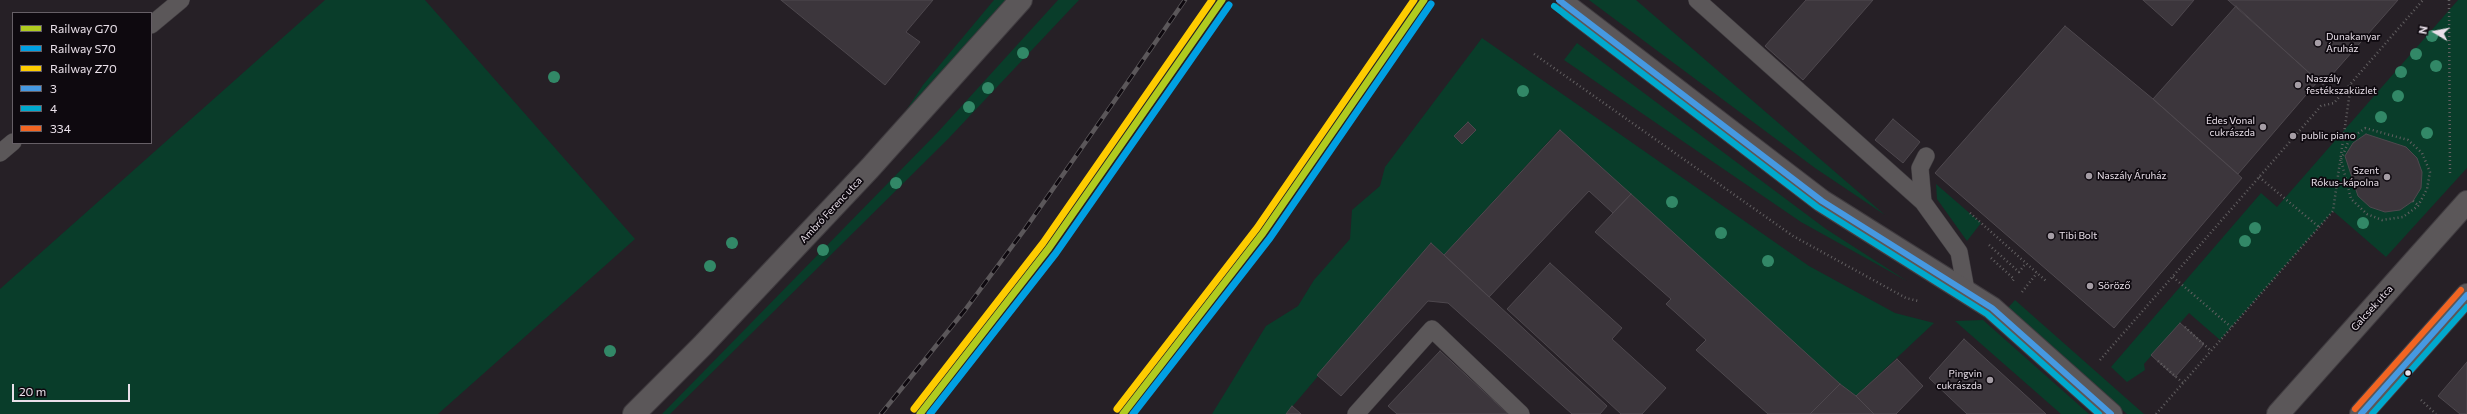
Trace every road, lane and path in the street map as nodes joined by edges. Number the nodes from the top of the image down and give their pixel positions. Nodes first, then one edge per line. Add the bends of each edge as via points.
1 (181, 0) edge
2 (1020, 0) edge
3 (1697, 0) edge
4 (2423, 0) edge
5 (2450, 0) edge
6 (1571, 9) tunnel mouth
7 (152, 24) edge
8 (1534, 54) dead end
9 (2351, 83) junction
10 (12, 143) edge
11 (0, 153) edge
12 (1926, 156) dead end
13 (2341, 160) junction
14 (2259, 177) junction
15 (2450, 179) dead end
16 (1923, 202) junction
17 (2467, 202) edge
18 (1964, 208) dead end
19 (2319, 227) junction
20 (1985, 241) dead end
21 (1985, 253) dead end
22 (2026, 263) junction
23 (2037, 274) junction
24 (2172, 277) junction
25 (2046, 281) dead end
26 (2010, 284) dead end
27 (1966, 290) junction
28 (2020, 295) dead end
29 (2467, 295) edge
30 (1919, 302) dead end
31 (2185, 327) dead end
32 (2231, 327) junction
33 (2211, 351) junction
34 (2158, 361) dead end
35 (2098, 363) dead end
36 (2183, 383) junction
37 (2421, 400) dead end
38 (634, 414) edge
39 (1356, 414) edge
40 (1521, 414) edge
41 (2111, 414) edge
42 (2156, 414) edge
43 (2278, 414) edge
44 (2361, 414) edge
45 (2436, 414) edge

1 - 7 lane
2 - 38 street, Ambró Ferenc utca via 864,174 702,346
3 - 16 lane
4 - 9 path
5 - 15 path
6 - 27 street via 1822,201
8 - 30 path via 1793,236 1906,298
9 - 13 path
9 - 14 path via 2334,103 2321,106
10 - 11 lane
12 - 16 lane via 1920,168
13 - 13 path via 2349,140 2365,128 2408,140 2422,153 2430,172 2427,189 2418,206 2403,217 2382,220 2367,214 2351,199
13 - 19 path via 2333,211
14 - 19 path
14 - 24 path
16 - 27 lane via 1959,252
17 - 43 street, Galcsek utca
18 - 22 path
19 - 32 path
20 - 22 path via 2019,272
21 - 26 path via 2014,279
22 - 23 path
23 - 25 path
23 - 28 path
24 - 32 path
24 - 35 path
27 - 41 street via 1992,308
29 - 44 street
31 - 33 path
32 - 33 path
33 - 36 path
34 - 36 path
36 - 42 path
37 - 45 path
39 - 40 lane via 1432,329

